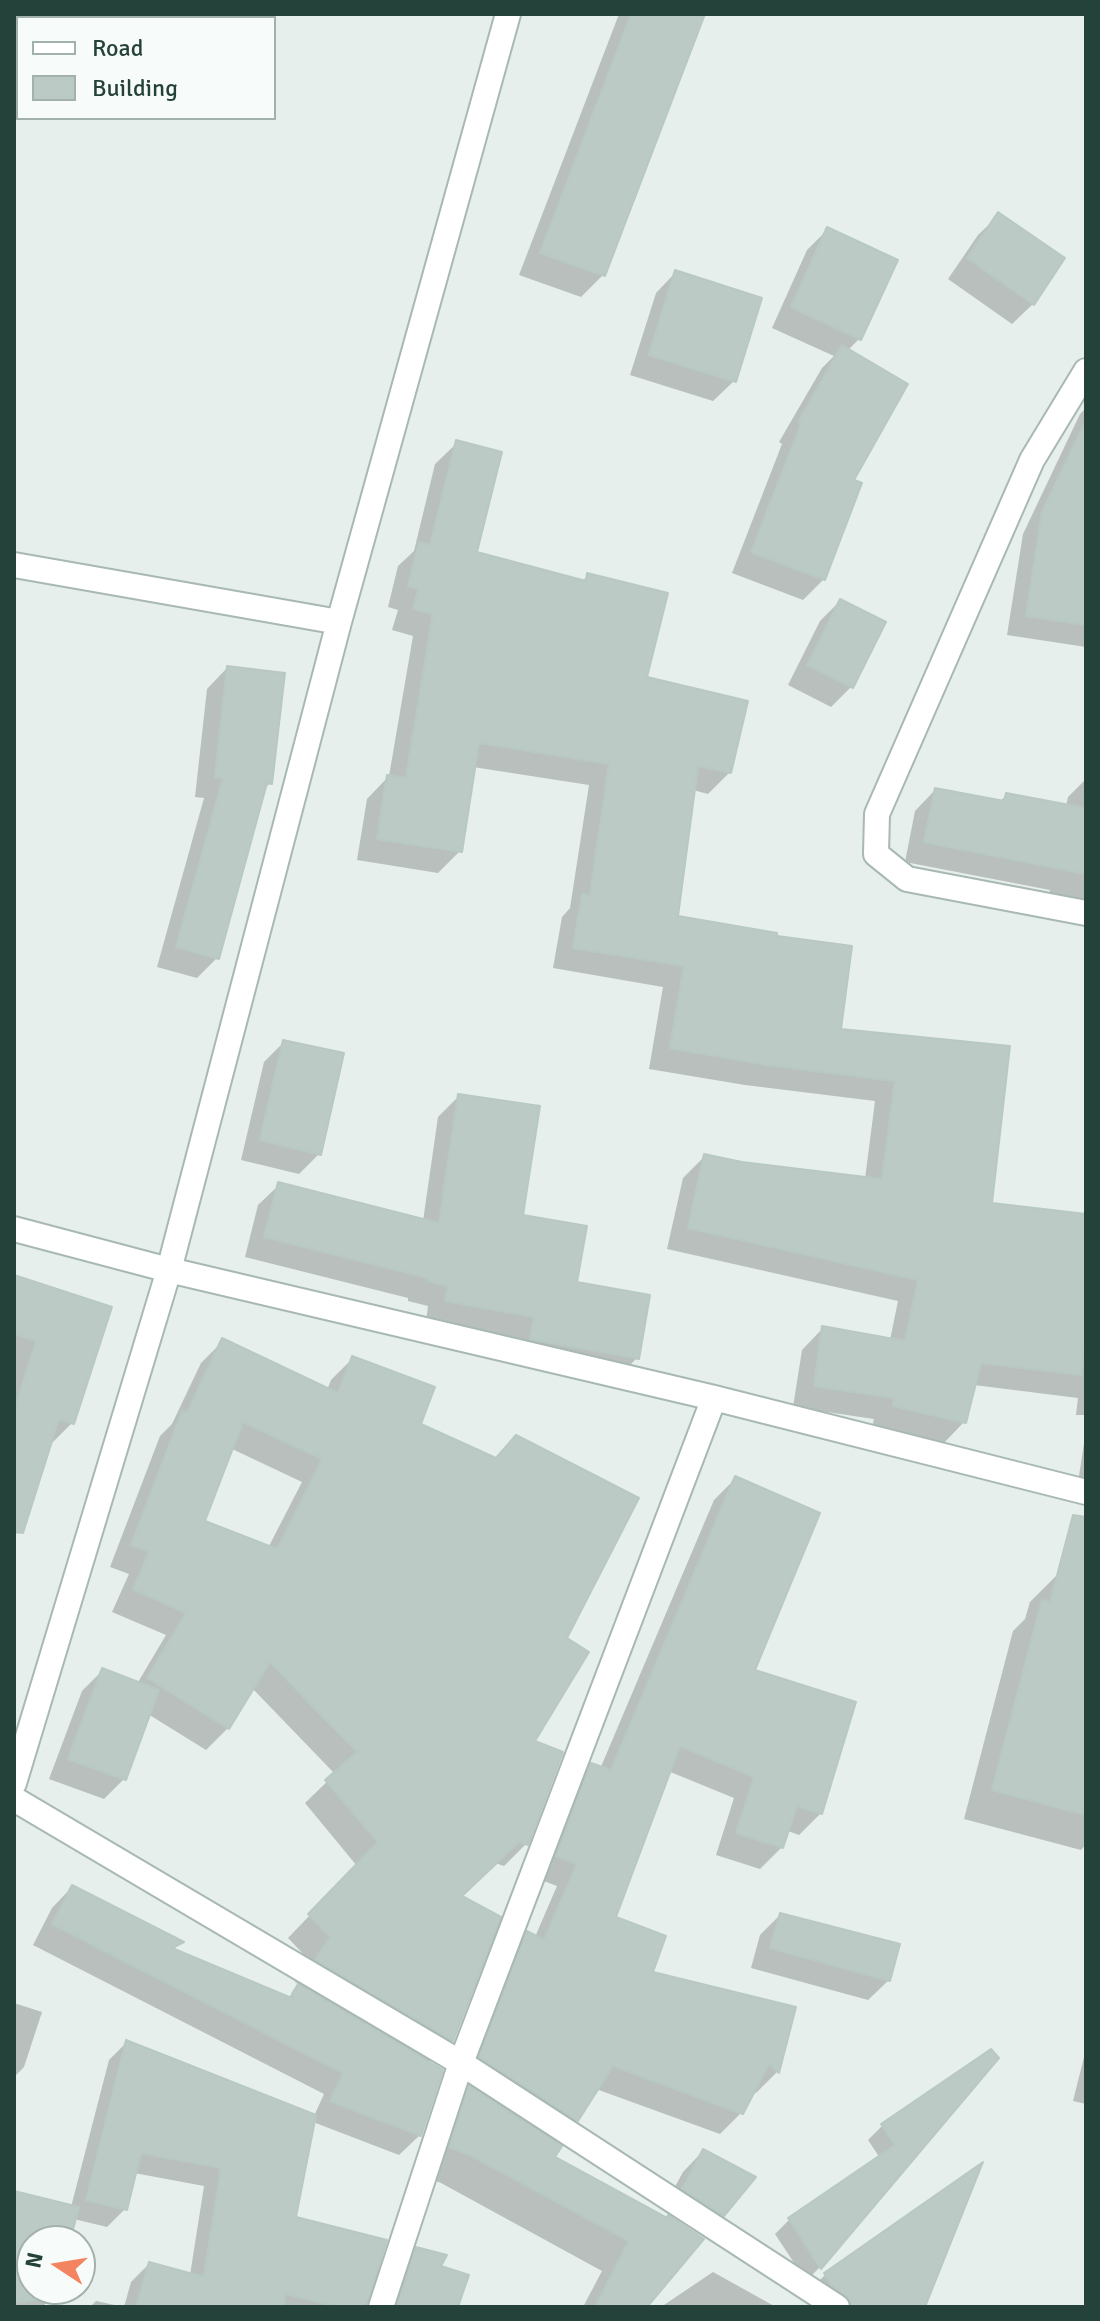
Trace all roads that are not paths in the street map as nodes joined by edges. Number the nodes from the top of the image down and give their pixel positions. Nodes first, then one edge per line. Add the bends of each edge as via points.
1 (508, 14) edge
2 (1086, 371) edge
3 (14, 565) edge
4 (339, 622) junction
5 (1086, 913) edge
6 (14, 1229) edge
7 (169, 1270) junction
8 (714, 1398) junction
9 (1086, 1492) edge
10 (14, 1783) edge
11 (14, 1799) edge
12 (461, 2063) junction
13 (381, 2307) edge
14 (837, 2307) edge

1 - 4 street
2 - 5 street via 1032,460 877,814 876,854 907,879
3 - 4 street
4 - 7 street
6 - 7 street
7 - 8 street
7 - 10 street
8 - 9 street
8 - 12 street
11 - 12 street
12 - 13 street
12 - 14 street

